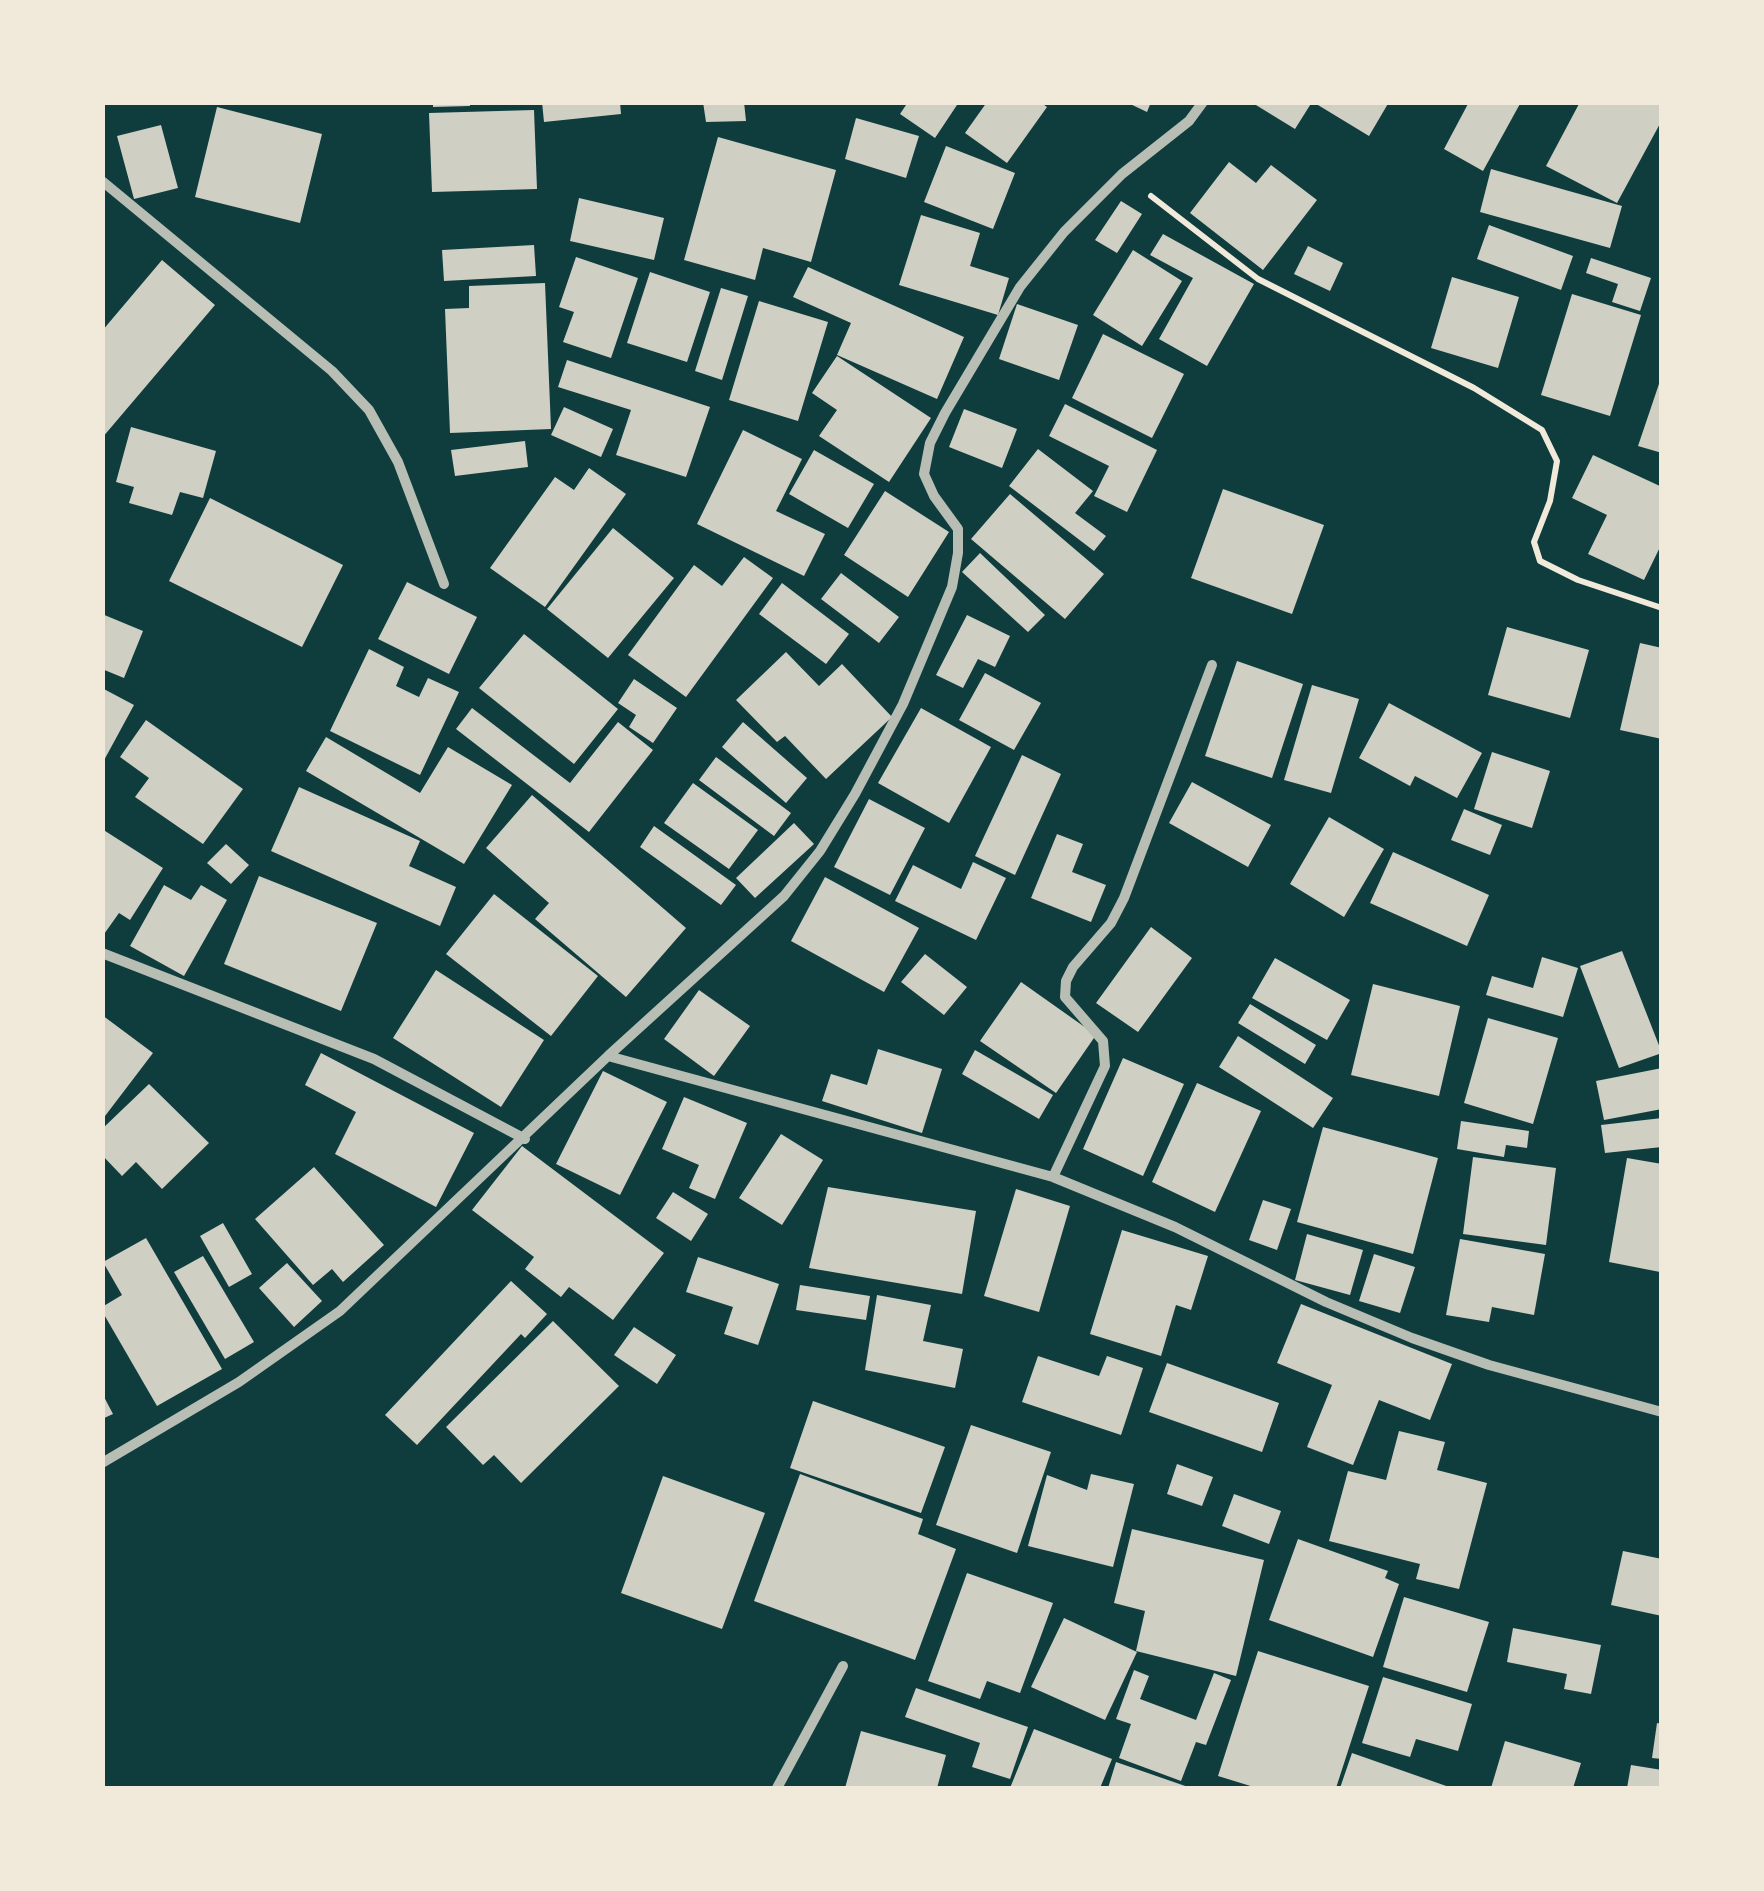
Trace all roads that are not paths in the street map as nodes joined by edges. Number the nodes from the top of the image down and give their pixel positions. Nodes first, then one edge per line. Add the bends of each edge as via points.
1 (1203, 102) edge
2 (102, 181) edge
3 (444, 584) dead end
4 (1212, 665) dead end
5 (102, 953) edge
6 (608, 1056) junction
7 (524, 1139) junction
8 (1053, 1177) junction
9 (1662, 1412) edge
10 (102, 1463) edge
11 (844, 1666) dead end
12 (777, 1788) edge

1 - 6 street via 1064,232 1020,287 930,443 924,474 958,529 952,587 903,704 820,851 784,896
2 - 3 street via 332,371 369,410 398,462
4 - 8 street via 1124,898 1066,980 1066,997 1103,1041 1105,1066
5 - 7 street via 374,1060
6 - 7 street
6 - 8 street
7 - 10 street via 340,1310 239,1382
8 - 9 street via 1412,1338
11 - 12 street

